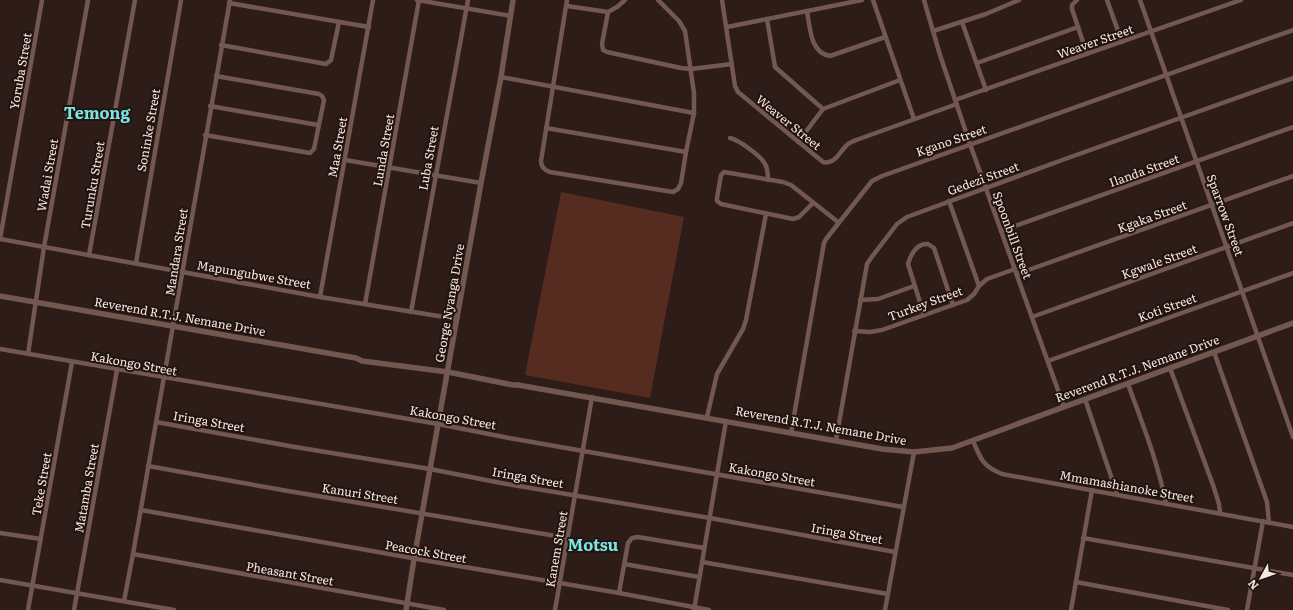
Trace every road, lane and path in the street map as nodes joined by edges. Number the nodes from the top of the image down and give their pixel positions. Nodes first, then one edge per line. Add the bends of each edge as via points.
1 (42, 0) edge
2 (88, 0) edge
3 (135, 0) edge
4 (181, 0) edge
5 (374, 0) edge
6 (418, 0) edge
7 (468, 0) edge
8 (513, 0) edge
9 (567, 0) edge
10 (624, 0) edge
11 (658, 0) edge
12 (722, 0) edge
13 (862, 0) edge
14 (873, 0) edge
15 (924, 0) edge
16 (1019, 0) edge
17 (1077, 0) edge
18 (1107, 0) edge
19 (1140, 0) edge
20 (1241, 0) edge
21 (230, 2) edge
22 (566, 6) junction
23 (466, 9) junction
24 (807, 11) junction
25 (608, 12) junction
26 (511, 16) junction
27 (767, 19) junction
28 (339, 22) junction
29 (962, 22) junction
30 (369, 27) junction
31 (727, 27) junction
32 (1078, 27) junction
33 (1293, 30) edge
34 (933, 31) junction
35 (1151, 32) junction
36 (885, 37) junction
37 (1122, 42) junction
38 (222, 45) junction
39 (1087, 54) junction
40 (977, 63) junction
41 (732, 64) junction
42 (691, 69) junction
43 (1166, 74) junction
44 (216, 76) junction
45 (501, 77) junction
46 (1293, 78) edge
47 (900, 80) junction
48 (553, 87) junction
49 (986, 90) junction
50 (956, 102) junction
51 (210, 106) junction
52 (823, 109) junction
53 (694, 113) junction
54 (1181, 119) junction
55 (914, 120) junction
56 (318, 125) junction
57 (1293, 127) edge
58 (546, 128) junction
59 (205, 135) junction
60 (730, 138) dead end
61 (798, 142) junction
62 (970, 144) junction
63 (686, 152) junction
64 (345, 160) junction
65 (1197, 162) junction
66 (390, 168) junction
67 (435, 175) junction
68 (1293, 176) edge
69 (768, 180) junction
70 (481, 183) junction
71 (986, 188) junction
72 (949, 201) junction
73 (813, 203) junction
74 (1212, 204) junction
75 (766, 214) junction
76 (838, 222) junction
77 (1293, 223) edge
78 (1001, 231) junction
79 (0, 239) edge
80 (44, 247) junction
81 (1227, 247) junction
82 (89, 255) junction
83 (136, 263) junction
84 (1015, 269) junction
85 (182, 272) junction
86 (1293, 272) edge
87 (1017, 274) junction
88 (914, 286) junction
89 (979, 286) junction
90 (1242, 291) junction
91 (0, 296) edge
92 (320, 296) junction
93 (860, 300) junction
94 (35, 301) junction
95 (365, 304) junction
96 (953, 305) junction
97 (411, 312) junction
98 (924, 315) junction
99 (1032, 317) junction
100 (457, 319) junction
101 (1293, 323) edge
102 (173, 327) junction
103 (854, 331) junction
104 (1258, 336) junction
105 (0, 349) edge
106 (1214, 352) junction
107 (28, 354) junction
108 (1048, 361) junction
109 (72, 362) junction
110 (1170, 368) junction
111 (117, 370) junction
112 (448, 371) junction
113 (164, 378) junction
114 (1128, 384) junction
115 (592, 397) junction
116 (1085, 399) junction
117 (1064, 407) junction
118 (707, 417) junction
119 (726, 421) junction
120 (156, 422) junction
121 (438, 424) junction
122 (790, 433) junction
123 (1293, 437) edge
124 (836, 440) junction
125 (973, 440) junction
126 (584, 450) junction
127 (914, 452) junction
128 (148, 466) junction
129 (430, 469) junction
130 (718, 474) junction
131 (1092, 490) junction
132 (1117, 494) junction
133 (575, 495) junction
134 (1166, 504) junction
135 (903, 507) junction
136 (141, 510) junction
137 (1220, 513) junction
138 (422, 514) junction
139 (710, 518) junction
140 (1263, 521) junction
141 (1269, 523) junction
142 (1293, 527) edge
143 (0, 533) edge
144 (568, 538) junction
145 (1083, 538) junction
146 (41, 539) junction
147 (704, 548) junction
148 (895, 552) junction
149 (133, 554) junction
150 (414, 559) junction
151 (702, 562) junction
152 (624, 564) junction
153 (1254, 568) junction
154 (1293, 575) edge
155 (699, 577) junction
156 (0, 580) edge
157 (1076, 582) junction
158 (560, 584) junction
159 (33, 586) junction
160 (77, 593) junction
161 (619, 593) junction
162 (888, 594) junction
163 (124, 601) junction
164 (407, 604) junction
165 (694, 609) edge
166 (28, 610) edge
167 (74, 610) edge
168 (174, 610) edge
169 (406, 610) edge
170 (444, 610) edge
171 (555, 610) edge
172 (709, 610) edge
173 (885, 610) edge
174 (1071, 610) edge
175 (1228, 610) edge
176 (1247, 610) edge

1 - 79 street, Yoruba Street
2 - 80 street, Wadai Street
3 - 82 street, Turunku Street
4 - 83 street, Soninke Street
5 - 30 street, Maa Street
6 - 23 street
6 - 66 street, Lunda Street
7 - 23 street, Luba Street
8 - 26 street, George Nyanga Drive
9 - 22 street
10 - 25 street
11 - 42 street via 684,28
12 - 31 street, Weaver Street
13 - 24 street
14 - 36 street
15 - 34 street, Spoonbill Street
16 - 29 street
17 - 32 street via 1072,9
18 - 37 street
19 - 35 street, Sparrow Street
20 - 35 street, Weaver Street
21 - 28 street
21 - 38 street, Mandara Street
22 - 25 street
22 - 48 street
23 - 26 street
23 - 67 street, Luba Street
24 - 27 street
24 - 36 street via 814,43 825,55 830,56
25 - 42 street via 602,44 604,51
26 - 45 street, George Nyanga Drive
27 - 31 street
27 - 52 street via 775,67
28 - 30 street
28 - 38 street via 331,60 326,64
29 - 34 street
29 - 40 street
30 - 64 street, Maa Street
31 - 41 street, Weaver Street
32 - 39 street
32 - 40 street
33 - 43 street, Kgano Street
34 - 50 street, Spoonbill Street
35 - 37 street, Weaver Street
35 - 43 street, Sparrow Street
36 - 47 street
37 - 39 street, Weaver Street
38 - 44 street, Mandara Street
39 - 49 street, Weaver Street
40 - 49 street
41 - 42 street
41 - 61 street, Weaver Street via 735,86 740,94
42 - 53 street
43 - 54 street, Sparrow Street
43 - 62 street, Kgano Street
44 - 51 street, Mandara Street
44 - 56 street via 320,95 324,100
45 - 48 street
45 - 70 street, George Nyanga Drive
46 - 54 street, Gedezi Street
47 - 52 street
47 - 55 street
48 - 53 street
48 - 58 street
49 - 50 street, Weaver Street
50 - 55 street, Weaver Street
50 - 62 street, Spoonbill Street
51 - 56 street
51 - 59 street, Mandara Street
52 - 61 street
53 - 63 street
54 - 65 street, Sparrow Street
54 - 71 street, Gedezi Street
55 - 61 street, Weaver Street via 852,142 843,148 834,160 826,163
56 - 59 street via 313,150 309,153
57 - 65 street, Ilanda Street
58 - 63 street
58 - 63 street via 541,164 550,172 673,192 681,184
59 - 85 street, Mandara Street
60 - 69 street via 764,162
62 - 71 street, Spoonbill Street
62 - 76 street, Kgano Street via 875,178
64 - 66 street
64 - 92 street, Maa Street
65 - 74 street, Sparrow Street
65 - 78 street, Ilanda Street
66 - 67 street
66 - 95 street, Lunda Street
67 - 70 street
67 - 97 street, Luba Street
68 - 74 street, Kgaka Street
69 - 73 street via 791,185
69 - 75 street via 724,172 721,175 717,198 721,204
70 - 100 street, George Nyanga Drive
71 - 72 street, Gedezi Street
71 - 78 street, Spoonbill Street
72 - 89 street, Turkey Street
72 - 93 street, Gedezi Street via 907,217 897,224 868,261
73 - 75 street via 796,219
73 - 76 street
74 - 81 street, Sparrow Street
74 - 87 street, Kgaka Street
75 - 118 street via 746,320 717,374
76 - 122 street, Kgano Street via 826,238 822,250
77 - 81 street, Kgwale Street
78 - 84 street, Spoonbill Street
79 - 80 street, Mapungubwe Street
80 - 82 street, Mapungubwe Street
80 - 94 street, Wadai Street
81 - 90 street, Sparrow Street
81 - 99 street, Kgwale Street
82 - 83 street, Mapungubwe Street
83 - 85 street, Mapungubwe Street
84 - 87 street, Spoonbill Street
84 - 89 street via 987,280
85 - 92 street, Mapungubwe Street
85 - 102 street, Mandara Street
86 - 90 street, Koti Street
87 - 99 street, Spoonbill Street
88 - 93 street via 878,299
88 - 96 street via 908,264 917,248 922,244 928,244 934,248
88 - 98 street
89 - 96 street, Turkey Street via 971,297
90 - 104 street, Sparrow Street
90 - 108 street, Koti Street
91 - 94 street, Reverend R.T.J. Nemane Drive
92 - 95 street, Mapungubwe Street
93 - 103 street, Gedezi Street
94 - 102 street, Reverend R.T.J. Nemane Drive
94 - 107 street, Wadai Street
95 - 97 street, Mapungubwe Street
96 - 98 street, Turkey Street
97 - 100 street, Mapungubwe Street
98 - 103 street, Turkey Street via 882,330
99 - 108 street, Spoonbill Street
100 - 112 street, George Nyanga Drive
101 - 104 street, Reverend R.T.J. Nemane Drive
102 - 112 street, Reverend R.T.J. Nemane Drive via 362,361
102 - 113 street, Mandara Street
103 - 124 street, Gedezi Street
104 - 106 street, Reverend R.T.J. Nemane Drive
104 - 123 street, Sparrow Street
105 - 107 street, Kakongo Street
106 - 110 street, Reverend R.T.J. Nemane Drive
106 - 141 street via 1267,502
107 - 109 street, Kakongo Street
108 - 117 street, Spoonbill Street
109 - 111 street, Kakongo Street
109 - 146 street, Teke Street
110 - 114 street, Reverend R.T.J. Nemane Drive
110 - 137 street via 1213,485
111 - 113 street, Kakongo Street
111 - 160 street, Matamba Street
112 - 115 street, Reverend R.T.J. Nemane Drive via 512,385
112 - 121 street, George Nyanga Drive
113 - 120 street, Mandara Street
113 - 121 street, Kakongo Street
114 - 116 street, Reverend R.T.J. Nemane Drive
114 - 134 street via 1150,446
115 - 118 street, Reverend R.T.J. Nemane Drive
115 - 126 street, Kanem Street
116 - 117 street, Reverend R.T.J. Nemane Drive
116 - 132 street
117 - 125 street, Reverend R.T.J. Nemane Drive
118 - 119 street, Reverend R.T.J. Nemane Drive
119 - 122 street, Reverend R.T.J. Nemane Drive
119 - 130 street
120 - 128 street, Mandara Street
120 - 129 street, Iringa Street
121 - 126 street, Kakongo Street
121 - 129 street, George Nyanga Drive
122 - 124 street, Reverend R.T.J. Nemane Drive
124 - 127 street, Reverend R.T.J. Nemane Drive
125 - 127 street, Reverend R.T.J. Nemane Drive via 952,448
125 - 131 street, Mmamashianoke Street via 983,462 992,470
126 - 130 street, Kakongo Street
126 - 133 street, Kanem Street
127 - 135 street
128 - 136 street, Mandara Street
128 - 138 street, Kanuri Street
129 - 133 street, Iringa Street
129 - 138 street, George Nyanga Drive
130 - 135 street, Kakongo Street
130 - 139 street
131 - 132 street, Mmamashianoke Street
131 - 145 street
132 - 134 street, Mmamashianoke Street
133 - 139 street, Iringa Street
133 - 144 street, Kanem Street
134 - 137 street, Mmamashianoke Street
135 - 148 street
136 - 149 street, Mandara Street
136 - 150 street, Peacock Street
137 - 140 street, Mmamashianoke Street
138 - 144 street, Kanuri Street
138 - 150 street, George Nyanga Drive
139 - 147 street
139 - 148 street, Iringa Street
140 - 141 street, Mmamashianoke Street
140 - 153 street
141 - 142 street, Mmamashianoke Street
143 - 146 street
144 - 158 street, Kanem Street
145 - 153 street
145 - 157 street
146 - 159 street, Teke Street
147 - 151 street
147 - 152 street via 635,537 628,543
148 - 162 street
149 - 163 street, Mandara Street
149 - 164 street, Pheasant Street
150 - 158 street, Peacock Street
150 - 164 street, George Nyanga Drive
151 - 155 street
151 - 162 street
152 - 155 street
152 - 161 street
153 - 154 street
153 - 176 street
155 - 165 street
156 - 159 street
157 - 174 street
157 - 175 street
158 - 161 street, Peacock Street
158 - 171 street, Kanem Street
159 - 160 street
159 - 166 street, Teke Street
160 - 163 street
160 - 167 street, Matamba Street
161 - 165 street, Peacock Street
162 - 173 street
163 - 168 street
164 - 169 street, George Nyanga Drive
164 - 170 street, Pheasant Street
165 - 172 street, Peacock Street

